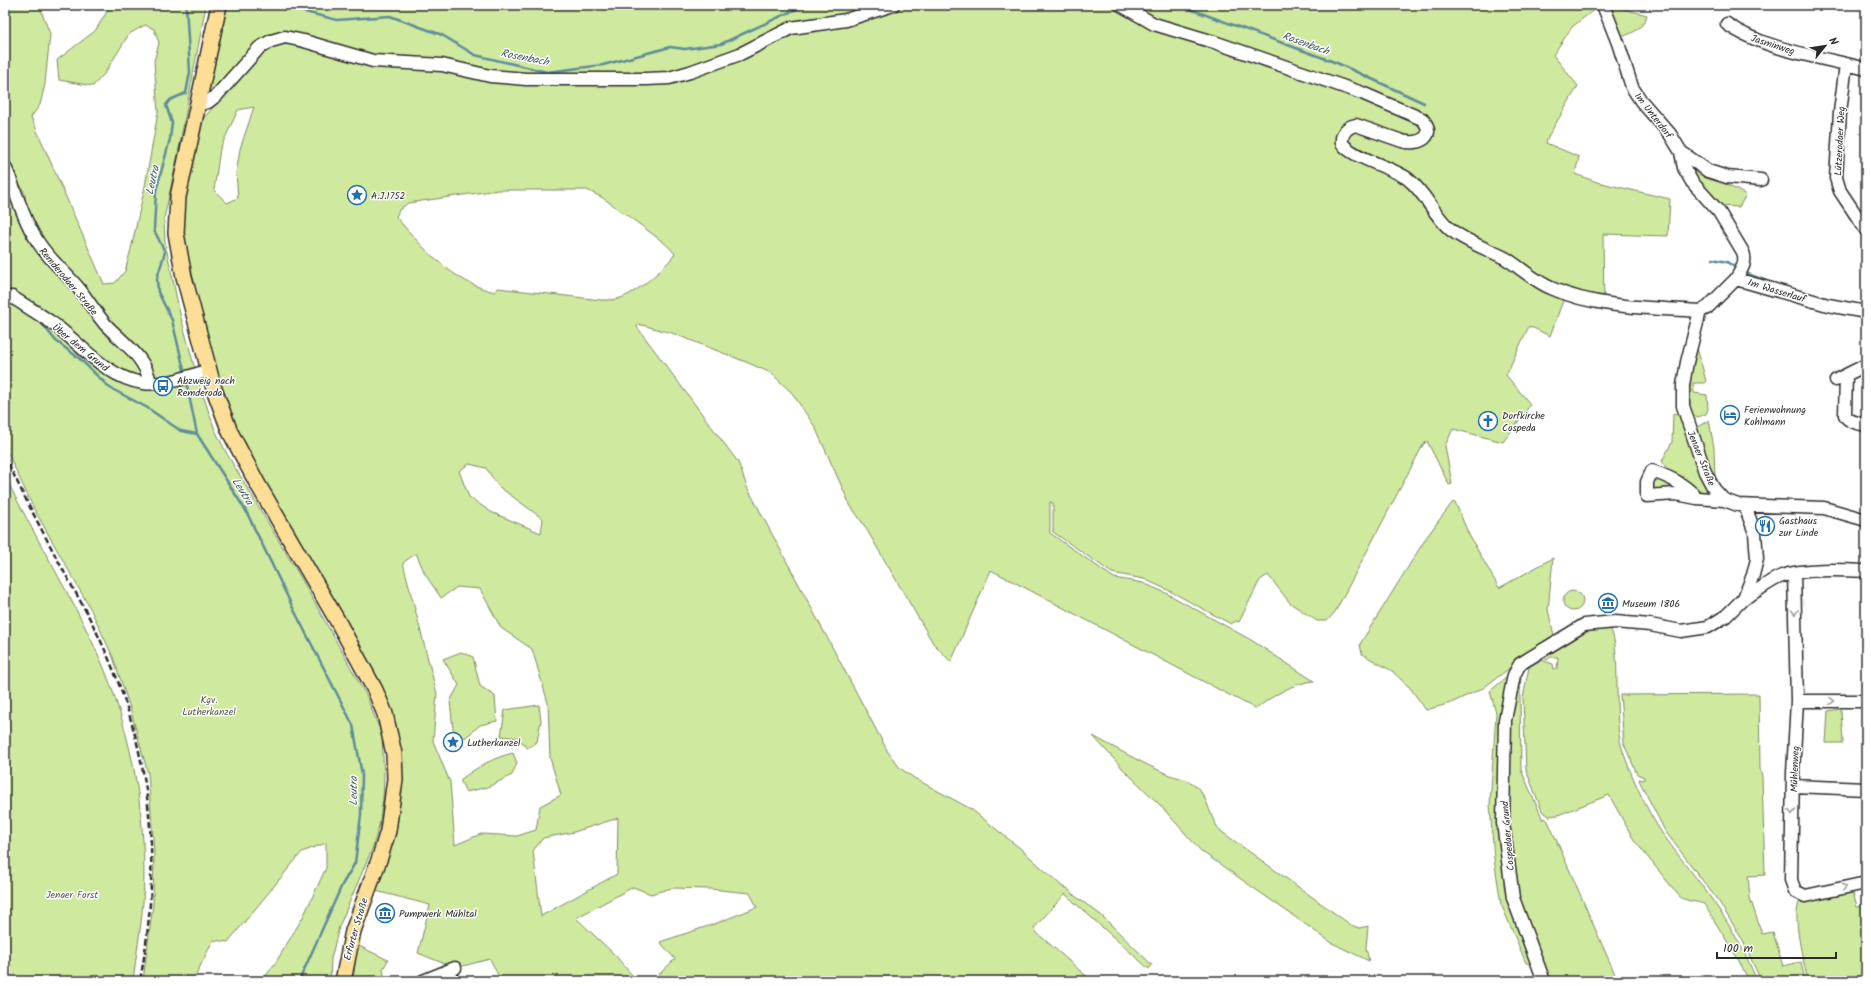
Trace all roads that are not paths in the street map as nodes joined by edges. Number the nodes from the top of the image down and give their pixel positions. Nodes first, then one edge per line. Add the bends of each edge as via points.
1 (218, 5) edge
2 (893, 5) edge
3 (1121, 5) edge
4 (1603, 5) edge
5 (1727, 24) dead end
6 (1846, 64) junction
7 (1866, 69) edge
8 (198, 104) junction
9 (1681, 152) junction
10 (5, 167) edge
11 (1761, 180) dead end
12 (1866, 230) edge
13 (1739, 273) junction
14 (5, 297) edge
15 (1700, 312) junction
16 (1866, 312) edge
17 (1866, 365) edge
18 (209, 370) junction
19 (150, 383) junction
20 (1866, 425) edge
21 (1697, 498) junction
22 (1724, 500) junction
23 (1745, 506) junction
24 (1866, 520) edge
25 (1866, 571) edge
26 (1794, 573) junction
27 (1753, 575) junction
28 (1772, 581) junction
29 (1744, 598) junction
30 (1797, 701) junction
31 (1866, 701) edge
32 (1793, 786) junction
33 (1866, 789) edge
34 (1866, 883) edge
35 (455, 968) dead end
36 (343, 981) edge
37 (423, 981) edge
38 (1544, 981) edge

1 - 8 main road, Erfurter Straße
2 - 8 street via 846,20 790,28 740,54 669,78 490,76 442,65 373,61 304,40 285,37 259,48 217,95 208,102
3 - 15 street via 1160,27 1214,42 1362,93 1422,119 1428,133 1419,142 1402,142 1356,125 1344,132 1342,143 1348,151 1391,169 1409,180 1449,227 1460,236 1506,259 1550,288 1596,300 1655,309
4 - 9 street, Im Unterdorf via 1632,87 1670,134
5 - 6 street, Jasminweg via 1739,33 1812,57
6 - 7 street
6 - 12 street, Lützerodaer Weg via 1836,178 1840,191
8 - 18 main road, Erfurter Straße via 178,197 176,233 184,277
9 - 11 street via 1708,171 1727,177
9 - 13 street, Im Unterdorf via 1684,168 1692,182 1719,212 1743,252
10 - 19 street, Remderodaer Straße via 34,236 101,319 134,352 148,372
13 - 15 street, Im Wasserlauf via 1707,308
13 - 16 street, Im Wasserlauf via 1828,305
14 - 19 street, Über dem Grund via 12,297 56,326 112,372 129,380
15 - 22 street, Jenaer Straße via 1685,370 1683,406 1706,472 1714,489
17 - 20 street via 1841,378 1847,419
18 - 19 street, Über dem Grund via 171,381
18 - 36 main road, Erfurter Straße via 221,409 240,452 375,690 385,714 393,747 395,779 388,830 353,931
21 - 21 street via 1671,477 1652,471 1647,482 1647,496 1676,494
21 - 22 street
22 - 23 street
23 - 24 street via 1824,508
23 - 27 street via 1753,523 1756,543 1757,559
25 - 26 street
26 - 28 street
26 -> 30 street, Mühlenweg
27 - 28 street
27 - 29 street
28 - 29 street
29 - 38 street, Cospedaer Grund via 1720,620 1708,627 1692,631 1650,624 1615,622 1584,625 1520,664 1514,675 1505,720 1503,823 1513,898
30 -> 31 street
30 - 32 street, Mühlenweg
32 - 33 street
32 -> 34 street, Mühlenweg via 1791,880 1796,891 1805,896
35 - 37 street

